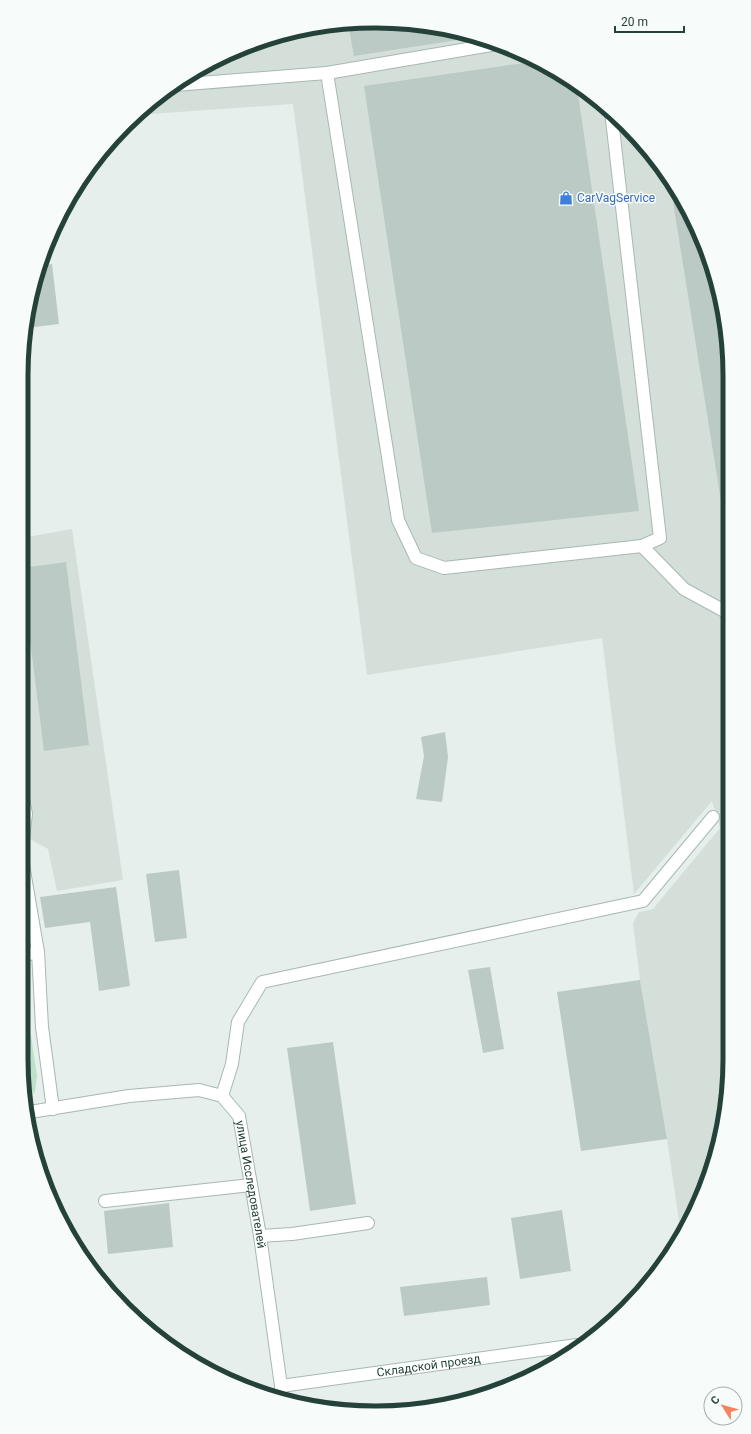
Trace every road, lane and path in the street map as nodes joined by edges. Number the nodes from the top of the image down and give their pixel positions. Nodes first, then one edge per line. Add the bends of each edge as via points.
1 (486, 46) edge
2 (327, 74) junction
3 (188, 83) edge
4 (612, 121) edge
5 (642, 546) junction
6 (723, 610) edge
7 (713, 817) dead end
8 (28, 894) edge
9 (38, 952) junction
10 (28, 954) edge
11 (222, 1096) junction
12 (53, 1108) junction
13 (32, 1112) edge
14 (251, 1185) junction
15 (105, 1201) dead end
16 (368, 1223) dead end
17 (260, 1236) junction
18 (571, 1346) edge
19 (281, 1386) junction
20 (281, 1393) edge

1 - 2 street
2 - 3 street
2 - 5 street via 398,520 416,558 444,568
4 - 5 street via 660,538
5 - 6 street via 684,589
7 - 11 street via 643,901 262,982 238,1022 232,1064
8 - 9 street
9 - 10 street
9 - 12 street via 42,1027
11 - 12 street via 200,1090 129,1096
11 - 14 street, улица Исследователей via 239,1116
12 - 13 street
14 - 15 street
14 - 17 street, улица Исследователей
16 - 17 street
17 - 19 street, улица Исследователей
18 - 19 street, Складской проезд
19 - 20 street, улица Исследователей

